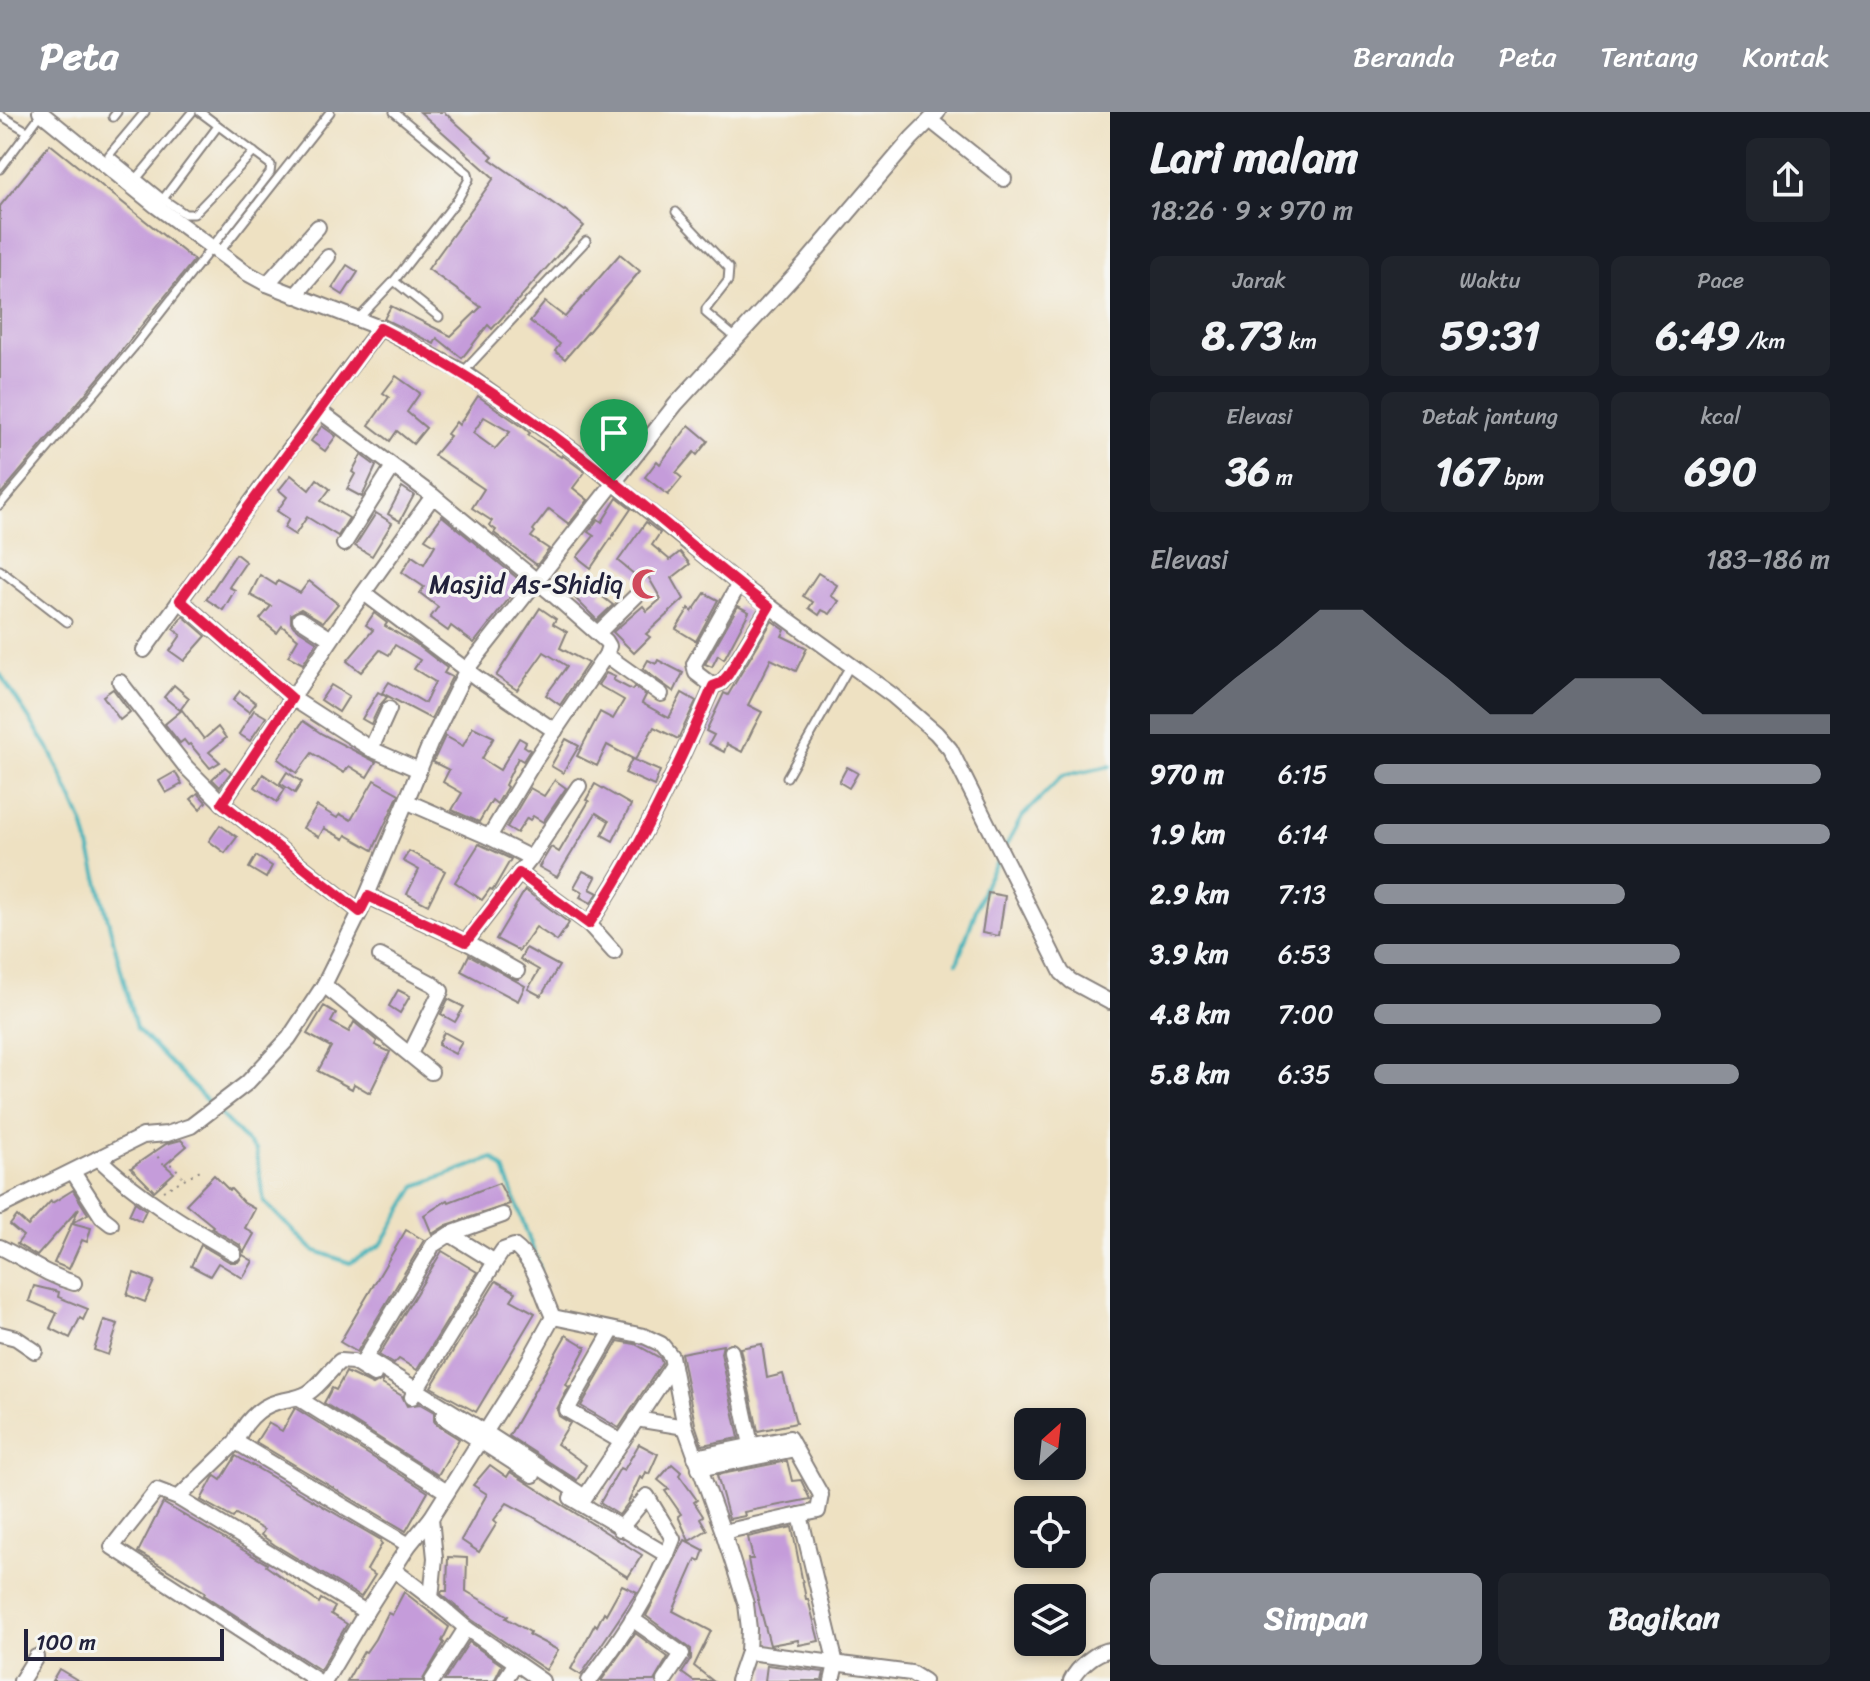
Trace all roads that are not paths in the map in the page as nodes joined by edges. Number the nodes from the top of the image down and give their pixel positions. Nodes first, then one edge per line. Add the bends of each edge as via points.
1 (41, 112) edge
2 (145, 112) edge
3 (192, 112) edge
4 (200, 112) edge
5 (330, 112) edge
6 (394, 112) edge
7 (0, 115) edge
8 (934, 116) edge
9 (218, 126) junction
10 (27, 131) junction
11 (254, 152) junction
12 (105, 159) junction
13 (0, 169) edge
14 (138, 177) junction
15 (1004, 179) dead end
16 (163, 199) junction
17 (676, 212) dead end
18 (318, 227) dead end
19 (586, 241) dead end
20 (214, 251) junction
21 (328, 257) dead end
22 (394, 281) junction
23 (267, 284) junction
24 (295, 296) junction
25 (439, 317) dead end
26 (359, 318) junction
27 (380, 328) junction
28 (736, 338) junction
29 (463, 372) junction
30 (318, 410) junction
31 (392, 468) junction
32 (614, 481) junction
33 (433, 496) junction
34 (0, 505) edge
35 (344, 544) dead end
36 (0, 570) edge
37 (739, 584) junction
38 (542, 585) junction
39 (364, 593) junction
40 (637, 595) dead end
41 (180, 600) junction
42 (769, 607) junction
43 (300, 619) dead end
44 (67, 622) dead end
45 (598, 633) junction
46 (331, 639) junction
47 (144, 650) dead end
48 (606, 655) junction
49 (851, 664) junction
50 (471, 673) junction
51 (120, 682) dead end
52 (713, 686) junction
53 (661, 694) dead end
54 (292, 698) junction
55 (389, 709) dead end
56 (555, 731) junction
57 (371, 749) junction
58 (419, 770) junction
59 (787, 777) dead end
60 (579, 786) dead end
61 (222, 803) junction
62 (413, 803) junction
63 (489, 837) junction
64 (531, 858) junction
65 (519, 873) junction
66 (368, 896) junction
67 (360, 912) junction
68 (589, 924) junction
69 (466, 942) junction
70 (614, 952) dead end
71 (380, 956) dead end
72 (517, 971) dead end
73 (324, 985) junction
74 (1110, 1002) edge
75 (410, 1054) junction
76 (431, 1072) dead end
77 (98, 1158) junction
78 (73, 1172) junction
79 (0, 1207) edge
80 (503, 1215) dead end
81 (111, 1224) dead end
82 (450, 1234) junction
83 (0, 1247) edge
84 (234, 1253) dead end
85 (495, 1262) junction
86 (74, 1283) dead end
87 (553, 1317) junction
88 (612, 1331) junction
89 (0, 1334) edge
90 (35, 1351) dead end
91 (731, 1351) dead end
92 (673, 1365) junction
93 (414, 1394) junction
94 (298, 1398) junction
95 (636, 1419) junction
96 (685, 1427) junction
97 (482, 1436) junction
98 (236, 1442) junction
99 (622, 1442) junction
100 (751, 1445) junction
101 (795, 1449) junction
102 (697, 1463) junction
103 (447, 1492) junction
104 (178, 1498) junction
105 (800, 1515) junction
106 (431, 1518) junction
107 (620, 1529) junction
108 (723, 1532) junction
109 (409, 1545) junction
110 (667, 1555) junction
111 (394, 1570) junction
112 (431, 1598) junction
113 (366, 1612) junction
114 (632, 1619) junction
115 (466, 1628) junction
116 (1110, 1650) edge
117 (748, 1652) junction
118 (36, 1657) dead end
119 (515, 1664) junction
120 (836, 1664) junction
121 (21, 1681) edge
122 (318, 1681) edge
123 (325, 1681) edge
124 (432, 1681) edge
125 (504, 1681) edge
126 (542, 1681) edge
127 (589, 1681) edge
128 (664, 1681) edge
129 (738, 1681) edge
130 (832, 1681) edge
131 (924, 1681) edge
132 (1071, 1681) edge

1 - 10 lane
1 - 12 street
2 - 12 lane
3 - 14 lane
4 - 9 lane
5 - 20 lane
6 - 22 lane via 469,177
7 - 10 lane
8 - 15 street
8 - 28 street
9 - 11 lane
9 - 16 lane
10 - 13 lane
11 - 16 lane via 194,214
11 - 20 lane via 271,165 270,173
12 - 14 lane
12 - 20 street
14 - 16 lane
17 - 28 lane via 729,268 728,281 706,313
18 - 23 street
19 - 29 lane
20 - 23 street
20 - 34 lane
21 - 24 street
22 - 25 lane
22 - 26 lane
23 - 24 street
24 - 26 street
26 - 27 street
27 - 29 street
27 - 30 street
28 - 32 street
29 - 32 street
30 - 31 street
30 - 41 street
31 - 33 street
31 - 35 street
32 - 37 street
32 - 38 street
33 - 38 street
33 - 39 street
36 - 44 lane
37 - 42 street
37 - 52 street via 694,664 696,673
38 - 45 street
38 - 50 street
39 - 46 street
39 - 50 street
40 - 45 street
41 - 47 street
41 - 54 street
42 - 49 street
42 - 52 street via 728,675
43 - 46 street
45 - 48 street via 609,646
46 - 54 street
48 - 53 street
48 - 56 street
49 - 59 lane
49 - 74 street via 943,741 1062,973
50 - 56 street
50 - 58 street
51 - 61 street via 186,767
52 - 68 street via 654,810
54 - 57 street
54 - 61 street
55 - 57 street
56 - 63 street
57 - 58 street
58 - 62 street
60 - 64 street
61 - 67 street
62 - 63 street
62 - 66 street
63 - 64 street
64 - 65 street
65 - 68 street
65 - 69 street
66 - 67 street
66 - 69 street
67 - 73 street
68 - 70 street
69 - 72 street
71 - 75 street via 441,991
73 - 75 street
73 - 77 street via 289,1038 220,1104 191,1126 143,1136
75 - 76 street
77 - 78 street
77 - 84 street via 149,1201
78 - 79 street
78 - 81 street
80 - 82 street
82 - 85 street
82 - 93 street via 433,1245 365,1358
83 - 86 street via 37,1270
85 - 87 street via 508,1247 523,1253
85 - 93 street
87 - 88 street
87 - 97 street
88 - 92 street via 661,1344
88 - 99 street via 567,1410
89 - 90 street
91 - 100 street
92 - 95 street
92 - 96 street
93 - 94 street via 353,1362 340,1361 312,1391
93 - 97 street
94 - 98 street via 272,1403 251,1418
94 - 103 street
95 - 96 street
95 - 99 street
96 - 102 street
97 - 99 street via 585,1497
97 - 103 street
97 - 107 street
98 - 104 street
98 - 109 street
100 - 101 street via 789,1438
100 - 102 street
101 - 102 street
101 - 105 street via 821,1495 818,1511
102 - 108 street
103 - 106 street
104 - 113 street
104 - 122 street via 157,1490 112,1547
105 - 108 street
105 - 120 street
106 - 109 street
106 - 112 street
107 - 110 street
107 - 110 street via 647,1496 673,1539
108 - 117 street via 746,1604
109 - 111 street
110 - 114 street
111 - 112 street
111 - 113 street
112 - 115 street
113 - 123 street
114 - 127 street
114 - 128 street via 682,1654
115 - 119 street
115 - 124 street
116 - 132 street via 1100,1651
117 - 120 street
117 - 129 street
118 - 121 street
119 - 125 street
119 - 126 street
120 - 130 street
120 - 131 street via 911,1673

